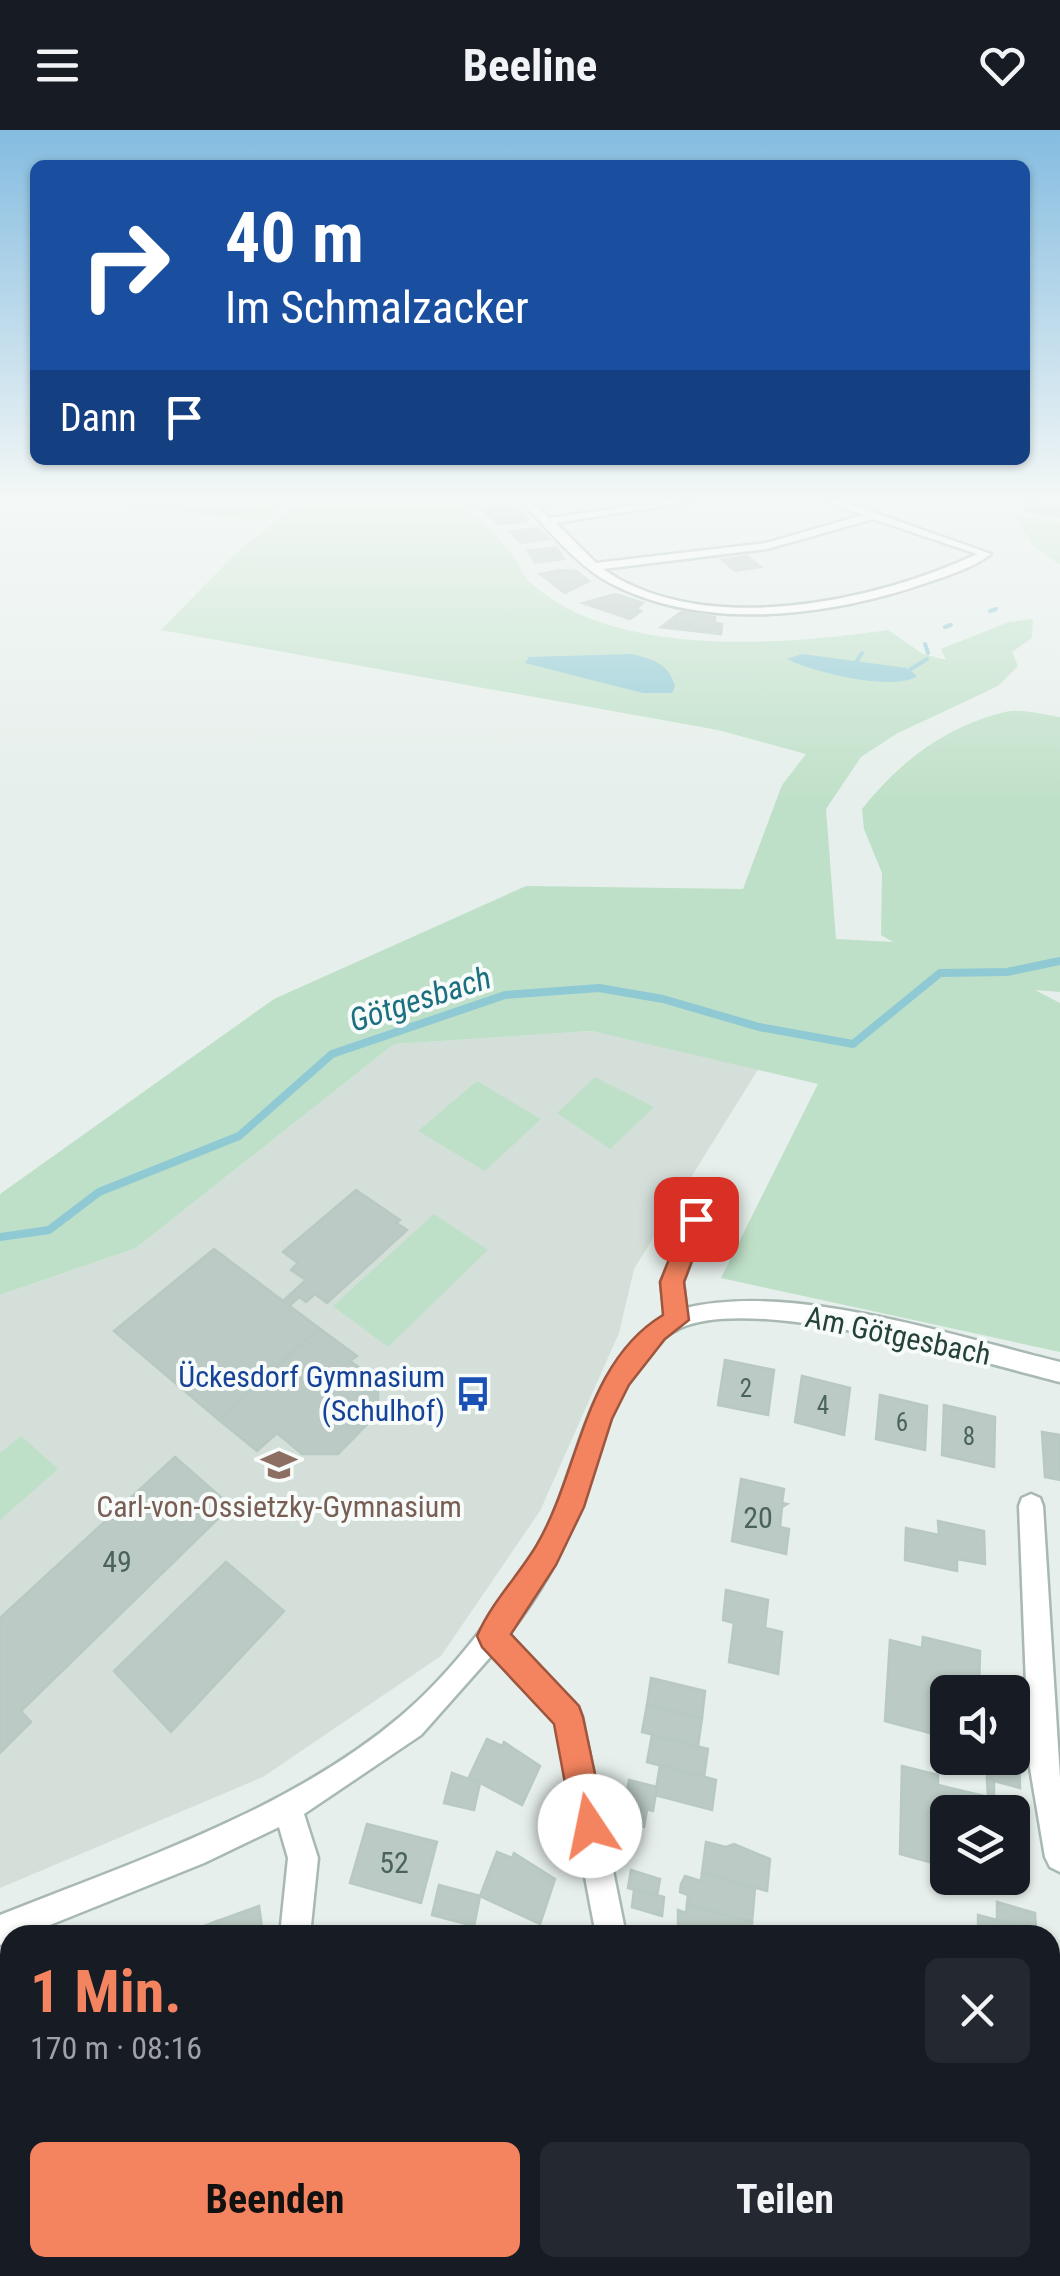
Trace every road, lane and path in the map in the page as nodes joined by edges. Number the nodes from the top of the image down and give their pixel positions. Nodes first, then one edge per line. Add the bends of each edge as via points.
1 (670, 601) edge
2 (810, 601) edge
3 (696, 1219) dead end
4 (676, 1320) junction
5 (1060, 1372) edge
6 (1030, 1506) dead end
7 (492, 1636) junction
8 (288, 1810) junction
9 (1060, 1857) edge
10 (12, 1925) edge
11 (296, 1925) edge
12 (609, 1925) edge

1 - 2 street via 758,610
3 - 4 street via 672,1282
4 - 5 street, Am Götgesbach via 716,1311 808,1314
4 - 7 street via 656,1332 620,1377 546,1555
6 - 9 street via 1043,1762
7 - 8 street via 419,1719
7 - 12 street via 568,1717
8 - 10 street
8 - 11 street via 303,1858

